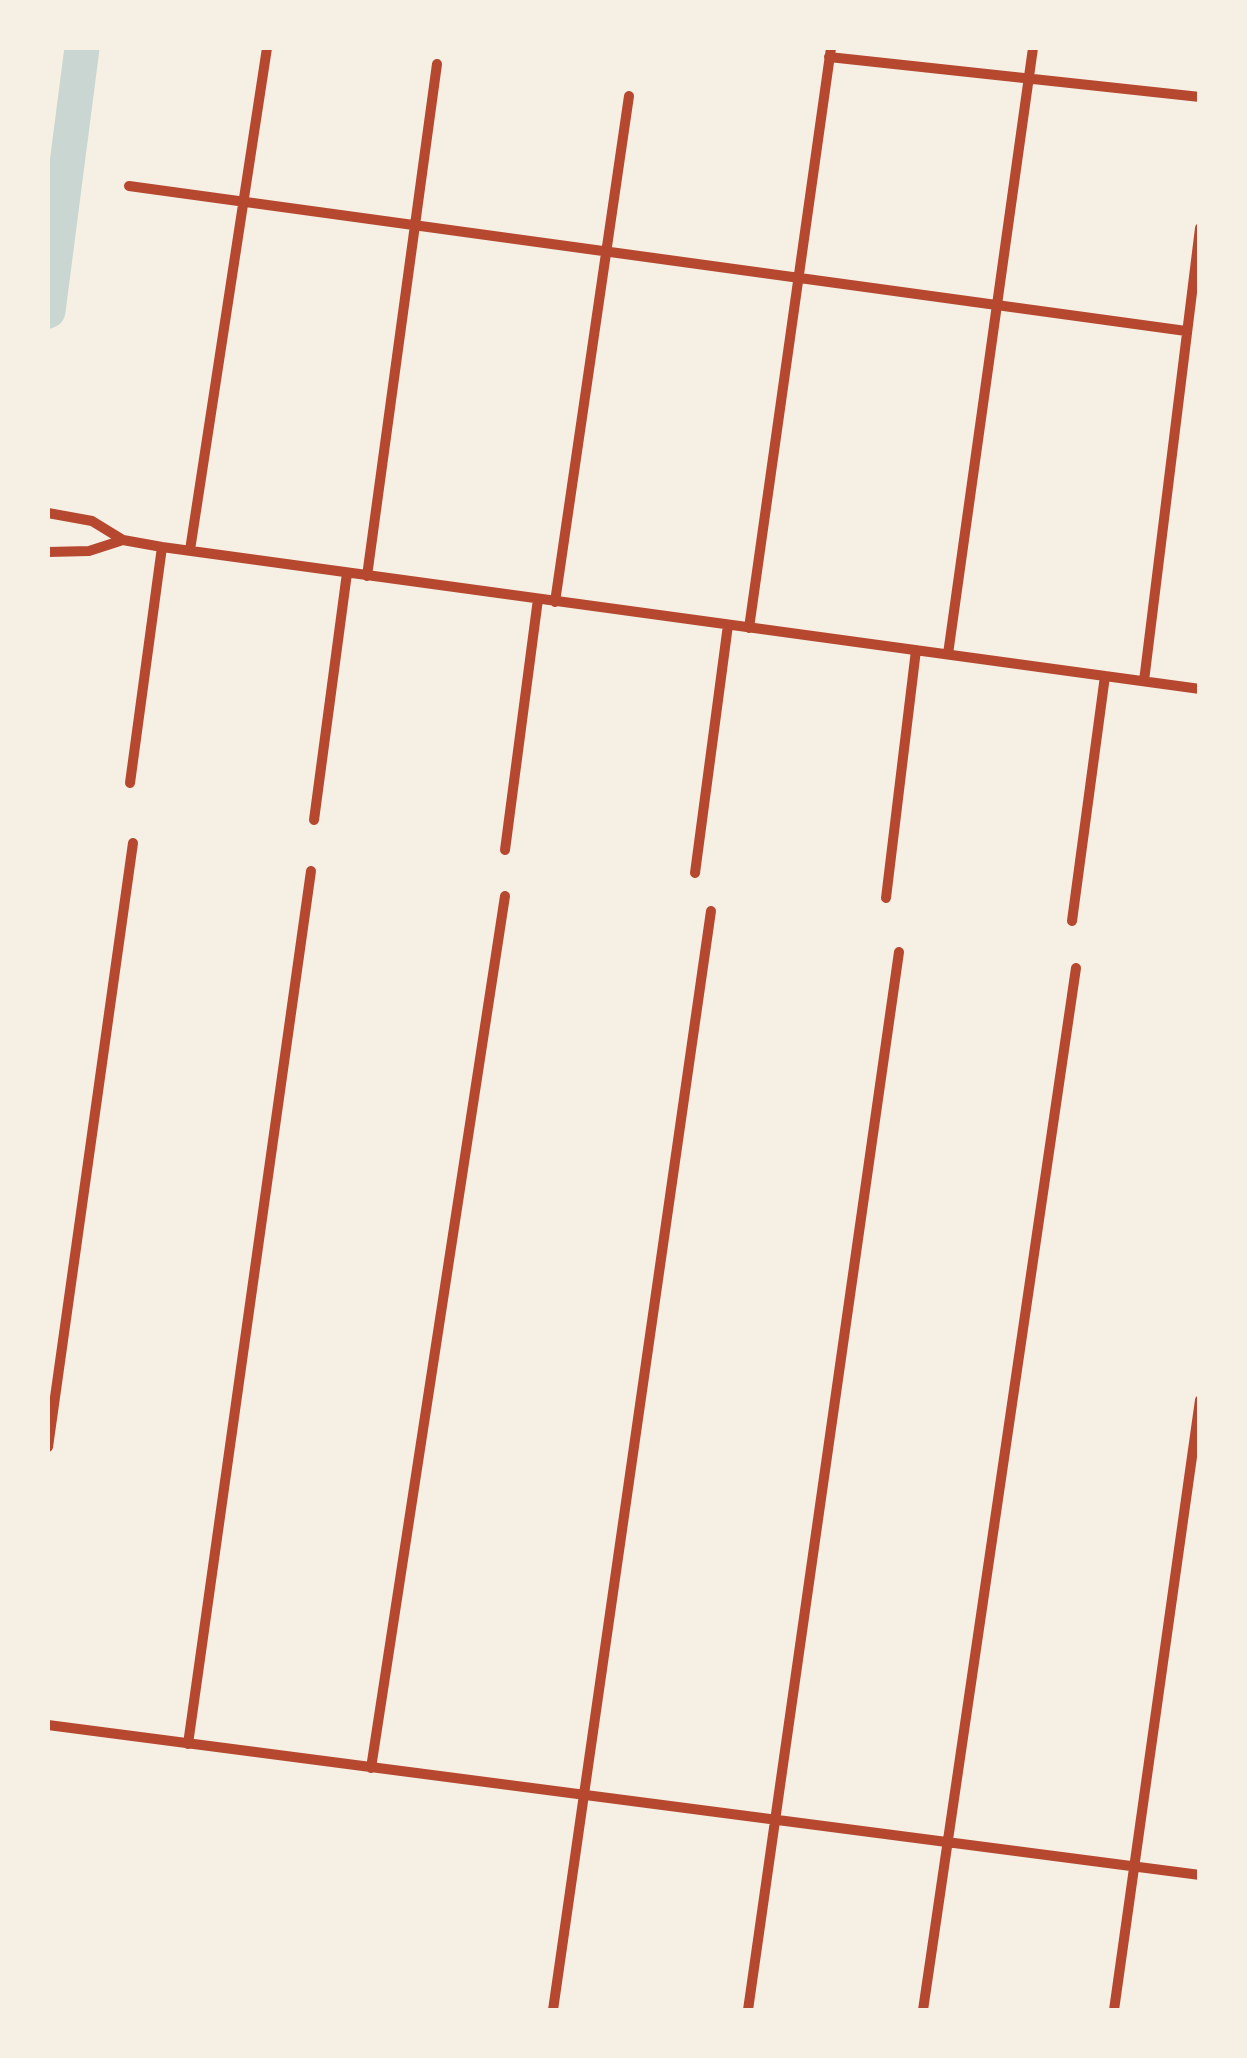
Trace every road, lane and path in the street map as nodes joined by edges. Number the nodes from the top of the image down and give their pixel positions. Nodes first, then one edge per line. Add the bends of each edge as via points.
1 (266, 48) edge
2 (1032, 48) edge
3 (830, 52) edge
4 (437, 64) dead end
5 (1028, 78) junction
6 (629, 96) dead end
7 (1200, 97) edge
8 (129, 186) dead end
9 (243, 202) junction
10 (415, 226) junction
11 (1200, 228) edge
12 (606, 252) junction
13 (798, 278) junction
14 (997, 306) junction
15 (1186, 332) junction
16 (48, 514) edge
17 (123, 540) junction
18 (162, 548) junction
19 (190, 550) junction
20 (52, 552) edge
21 (347, 573) junction
22 (367, 576) junction
23 (538, 599) junction
24 (555, 602) junction
25 (728, 625) junction
26 (749, 628) junction
27 (916, 650) junction
28 (948, 654) junction
29 (1105, 676) junction
30 (1144, 681) junction
31 (1200, 689) edge
32 (130, 783) dead end
33 (314, 820) dead end
34 (133, 843) dead end
35 (506, 850) dead end
36 (311, 870) dead end
37 (695, 873) dead end
38 (505, 896) dead end
39 (886, 898) dead end
40 (711, 911) dead end
41 (1072, 921) dead end
42 (900, 952) dead end
43 (1076, 968) dead end
44 (1200, 1400) edge
45 (1198, 1418) edge
46 (48, 1447) edge
47 (48, 1725) edge
48 (188, 1744) junction
49 (371, 1768) junction
50 (585, 1795) junction
51 (776, 1820) junction
52 (948, 1842) junction
53 (1134, 1866) junction
54 (1200, 1874) edge
55 (554, 2010) edge
56 (748, 2010) edge
57 (923, 2010) edge
58 (1114, 2010) edge

1 - 9 street
2 - 5 street
3 - 5 street
3 - 13 street
4 - 10 street
5 - 7 street
5 - 14 street
6 - 12 street
8 - 9 street
9 - 10 street
9 - 19 street
10 - 12 street
10 - 22 street
11 - 15 street
12 - 13 street
12 - 24 street
13 - 14 street
13 - 26 street
14 - 15 street
14 - 28 street
15 - 30 street
16 - 17 street via 92,522
17 - 18 street
17 - 20 street via 90,551
18 - 19 street
18 - 32 street
19 - 21 street
21 - 22 street
21 - 33 street
22 - 23 street
23 - 24 street
23 - 35 street
24 - 25 street
25 - 26 street
25 - 37 street
26 - 27 street
27 - 28 street
27 - 39 street
28 - 29 street
29 - 30 street
29 - 41 street
30 - 31 street
34 - 46 street
36 - 48 street
38 - 49 street
40 - 50 street
42 - 51 street
43 - 52 street
44 - 45 street
45 - 53 street
47 - 48 street
48 - 49 street
49 - 50 street
50 - 51 street
50 - 55 street
51 - 52 street
51 - 56 street
52 - 53 street
52 - 57 street
53 - 54 street
53 - 58 street

